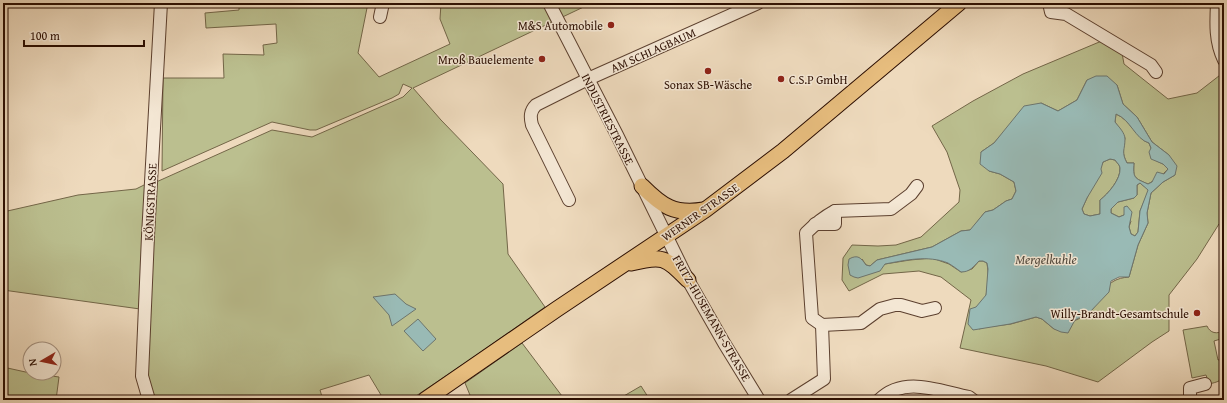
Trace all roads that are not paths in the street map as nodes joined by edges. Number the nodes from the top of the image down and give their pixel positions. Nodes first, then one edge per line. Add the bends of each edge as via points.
1 (161, 3) edge
2 (383, 3) edge
3 (548, 3) edge
4 (758, 3) edge
5 (959, 3) edge
6 (1049, 3) edge
7 (1217, 3) edge
8 (380, 17) dead end
9 (1224, 60) edge
10 (1156, 72) dead end
11 (588, 79) junction
12 (642, 186) junction
13 (917, 186) dead end
14 (569, 200) dead end
15 (705, 210) junction
16 (666, 236) junction
17 (624, 264) junction
18 (688, 280) junction
19 (935, 308) dead end
20 (822, 325) junction
21 (1206, 384) dead end
22 (149, 400) edge
23 (425, 400) edge
24 (759, 400) edge
25 (790, 400) edge
26 (879, 400) edge
27 (973, 400) edge
28 (1190, 400) edge

1 - 22 street, KÖNIGSTRASSE via 142,376
2 - 8 street
3 - 11 street, INDUSTRIESTRASSE
4 - 11 street, AM SCHLAGBAUM
5 - 15 main road, WERNER STRASSE via 783,151
6 - 10 street via 1051,12 1066,14 1151,65
7 - 9 street via 1217,36
11 - 12 street, INDUSTRIESTRASSE
11 - 14 street, AM SCHLAGBAUM via 536,105 530,117
12 - 15 main road via 656,200 669,208 691,212
12 - 16 street, INDUSTRIESTRASSE
13 - 20 street via 911,194 891,209 834,211 806,233 812,318
15 - 16 main road, WERNER STRASSE
16 - 17 main road, WERNER STRASSE
16 - 18 street, FRITZ-HUSEMANN-STRASSE
17 - 18 main road via 645,259 664,259
17 - 23 main road, WERNER STRASSE
18 - 24 street, FRITZ-HUSEMANN-STRASSE
19 - 20 street via 922,311 901,305 880,309 861,323
20 - 25 street via 824,379
21 - 28 street via 1190,388
26 - 27 street via 901,387 923,386

